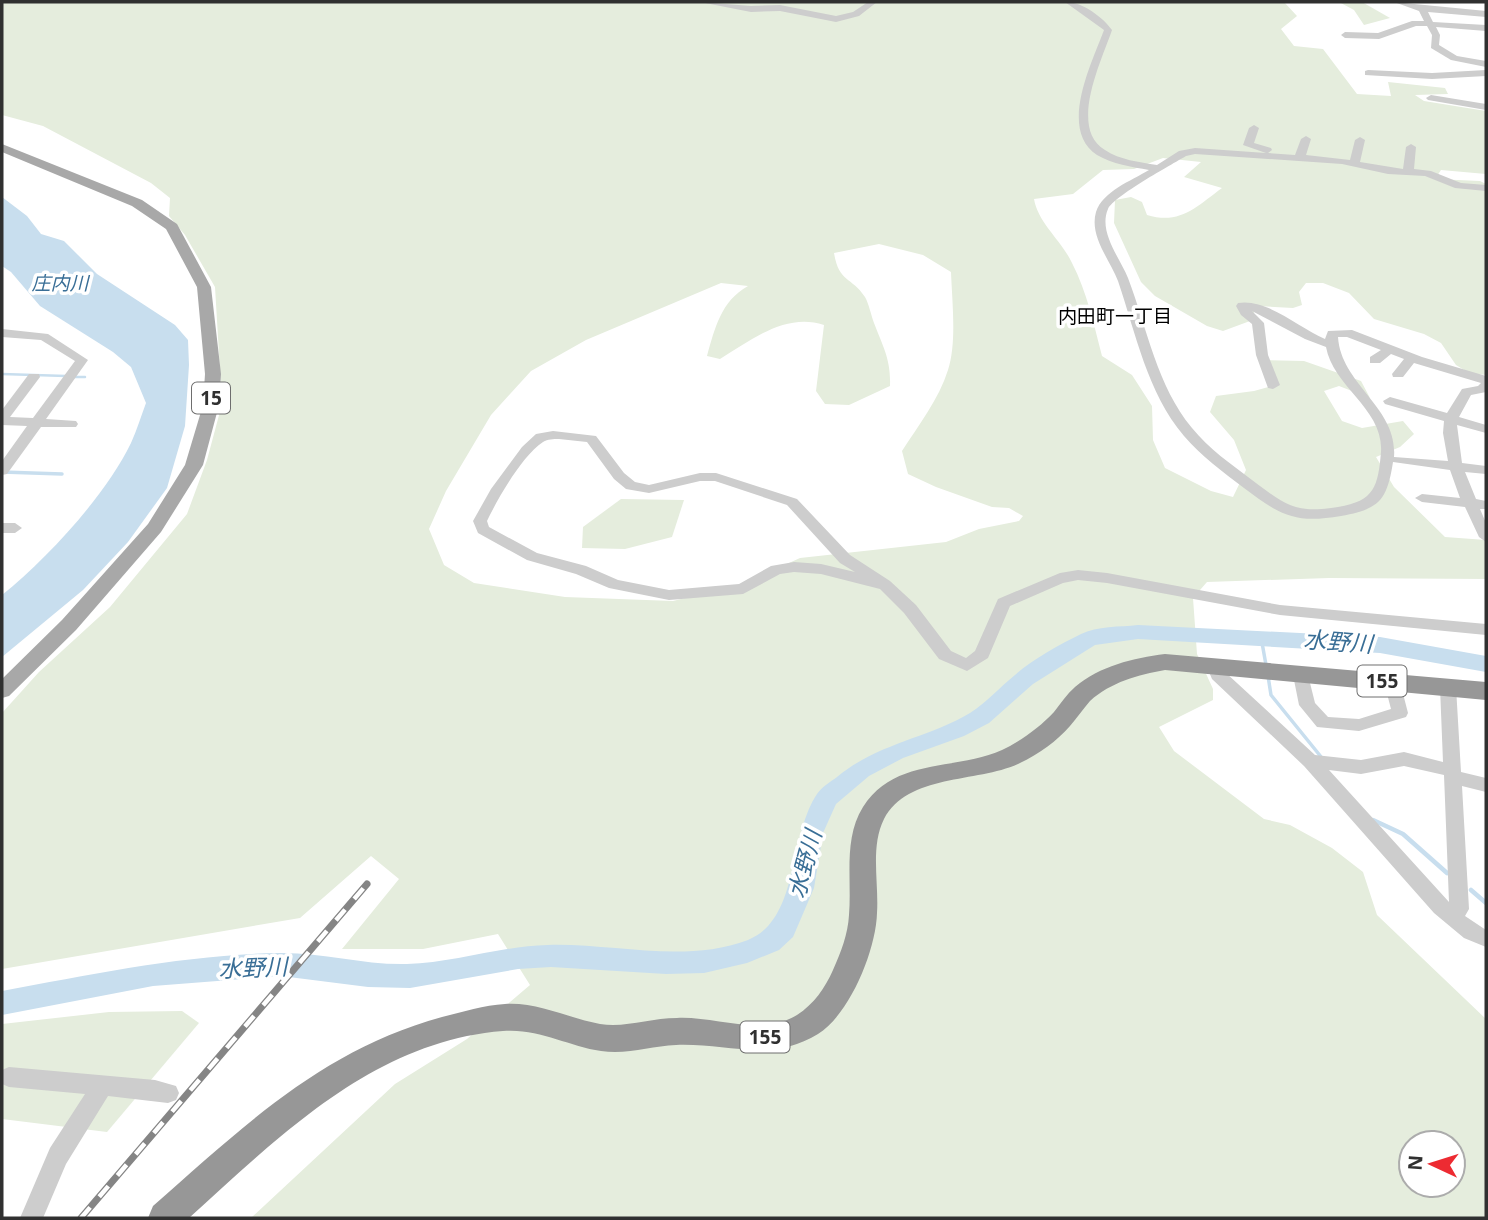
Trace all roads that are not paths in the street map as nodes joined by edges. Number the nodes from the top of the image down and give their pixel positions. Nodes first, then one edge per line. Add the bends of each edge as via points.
1 (704, 2) edge
2 (873, 2) edge
3 (1069, 2) edge
4 (1398, 2) edge
5 (1422, 9) junction
6 (1486, 14) edge
7 (1428, 25) junction
8 (1486, 28) edge
9 (1345, 35) dead end
10 (1486, 64) edge
11 (1367, 73) dead end
12 (1486, 73) edge
13 (1478, 94) dead end
14 (1431, 98) dead end
15 (1486, 105) edge
16 (1254, 128) dead end
17 (1306, 139) dead end
18 (1360, 140) dead end
19 (1411, 147) dead end
20 (2, 148) edge
21 (1301, 157) junction
22 (1354, 163) junction
23 (1157, 168) junction
24 (1408, 172) junction
25 (1486, 188) edge
26 (2, 333) edge
27 (1331, 344) junction
28 (1389, 350) junction
29 (1412, 358) junction
30 (1375, 360) dead end
31 (1398, 374) dead end
32 (34, 377) dead end
33 (1486, 383) edge
34 (1273, 385) dead end
35 (1390, 401) dead end
36 (1452, 419) junction
37 (3, 422) edge
38 (37, 422) junction
39 (71, 424) dead end
40 (1486, 429) edge
41 (1399, 460) dead end
42 (1455, 466) junction
43 (1486, 470) edge
44 (2, 471) edge
45 (1422, 498) dead end
46 (1469, 503) junction
47 (1486, 505) edge
48 (1486, 537) edge
49 (886, 585) junction
50 (1486, 630) edge
51 (1215, 667) junction
52 (1279, 673) junction
53 (1392, 682) junction
54 (1448, 687) junction
55 (2, 691) edge
56 (1486, 691) edge
57 (1310, 761) junction
58 (1453, 774) junction
59 (1486, 785) edge
60 (1454, 917) junction
61 (1486, 939) edge
62 (9, 1077) dead end
63 (103, 1085) junction
64 (168, 1093) dead end
65 (31, 1218) edge
66 (165, 1218) edge

1 - 2 street via 780,8 836,19 856,14
3 - 23 street via 1108,30 1085,93 1084,129 1089,140 1109,157
4 - 5 street
5 - 6 street
5 - 7 street
7 - 8 street
7 - 9 street via 1412,23 1379,36
7 - 10 street via 1436,35 1434,46 1441,52
11 - 12 street
13 - 15 street
14 - 15 street
16 - 21 street via 1250,147
17 - 21 street
18 - 22 street
19 - 24 street
20 - 55 main road, 15 via 137,203 172,228 204,287 213,374 211,405 194,465 155,528 69,625
21 - 22 street
21 - 23 street via 1195,151
22 - 24 street
23 - 27 street via 1101,208 1101,233 1118,267 1160,385 1186,432 1285,510 1342,510 1367,504 1377,498 1382,487 1386,433 1339,367
24 - 25 street
26 - 38 street via 44,337 82,360
27 - 28 street via 1332,334 1342,332
27 - 34 street via 1242,306 1258,323 1262,355
28 - 29 street
28 - 30 street
29 - 31 street
29 - 33 street
32 - 37 street
33 - 36 street via 1482,389 1467,392
35 - 36 street
36 - 40 street
36 - 42 street
37 - 38 street
38 - 39 street
38 - 44 street
41 - 42 street
42 - 43 street
42 - 46 street
45 - 46 street
46 - 47 street
46 - 48 street
49 - 49 street via 794,567 776,569 743,589 691,595 648,592 532,557 483,530 480,521 530,444 548,436 591,439 631,486 649,489 716,477 785,498 800,507 845,559
49 - 50 street via 945,655 967,665 982,654 1004,603 1078,575 1280,610
51 - 52 highway, 155
51 - 57 street via 1218,675
51 - 66 highway, 155 via 1165,662 1116,673 1082,695 1058,724 1029,747 978,767 921,778 891,792 872,815 863,846 862,929 855,952 834,1000 801,1029 777,1036 683,1031 615,1039 536,1017 506,1017 400,1043 315,1090
52 - 53 highway, 155
52 - 53 street via 1322,723 1359,726 1400,713
53 - 54 highway, 155
54 - 56 highway, 155
54 - 58 street
57 - 58 street via 1361,767 1404,759
57 - 60 street
58 - 59 street
58 - 60 street via 1459,909
60 - 61 street
62 - 63 street
63 - 64 street
63 - 65 street via 58,1156

